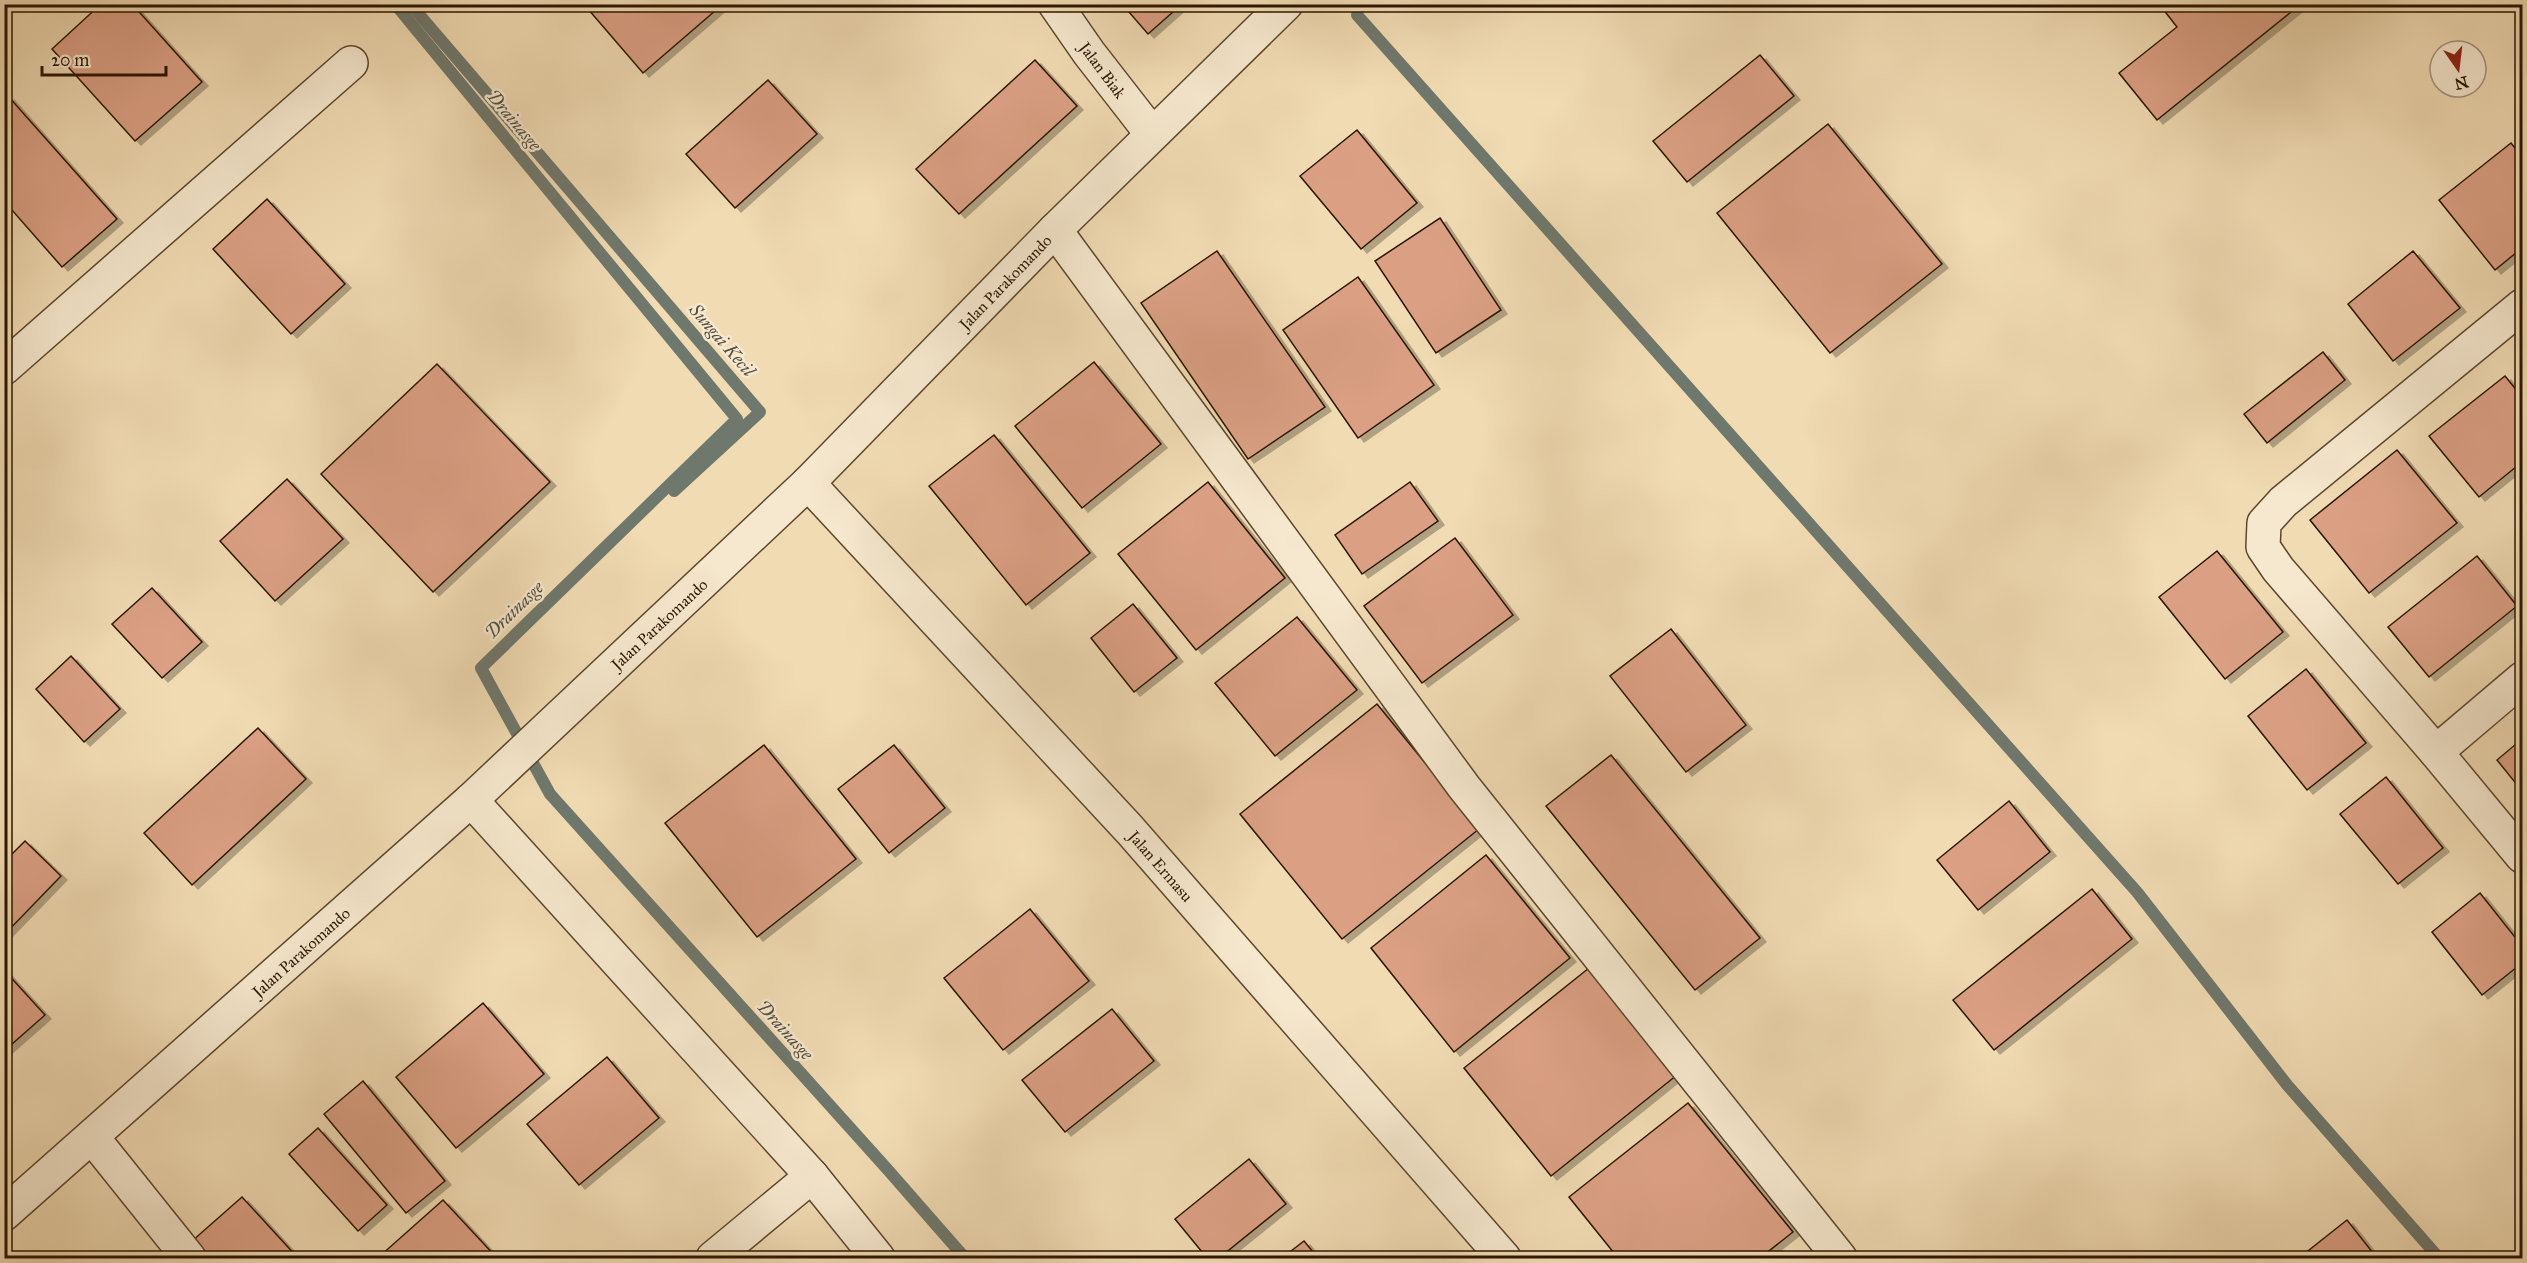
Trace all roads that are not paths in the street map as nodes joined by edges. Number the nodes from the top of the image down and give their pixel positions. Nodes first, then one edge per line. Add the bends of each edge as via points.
1 (1055, 4) edge
2 (1286, 4) edge
3 (351, 63) dead end
4 (1152, 134) junction
5 (1055, 230) junction
6 (2523, 306) edge
7 (4, 368) edge
8 (808, 483) junction
9 (2523, 679) edge
10 (2436, 752) junction
11 (471, 800) junction
12 (2523, 856) edge
13 (92, 1137) junction
14 (812, 1176) junction
15 (4, 1214) edge
16 (189, 1258) edge
17 (713, 1258) edge
18 (878, 1258) edge
19 (1504, 1258) edge
20 (1840, 1258) edge

1 - 4 street, Jalan Biak
2 - 4 street, Jalan Parakomando
3 - 7 street
4 - 5 street, Jalan Parakomando
5 - 8 street, Jalan Parakomando
5 - 20 street via 1464,787
6 - 10 street via 2283,502 2264,523 2263,547 2278,569
8 - 11 street, Jalan Parakomando
8 - 19 street, Jalan Ermasu via 1130,830
9 - 10 street
10 - 12 street
11 - 13 street, Jalan Parakomando
11 - 14 street
13 - 15 street, Jalan Parakomando
13 - 16 street
14 - 17 street
14 - 18 street

